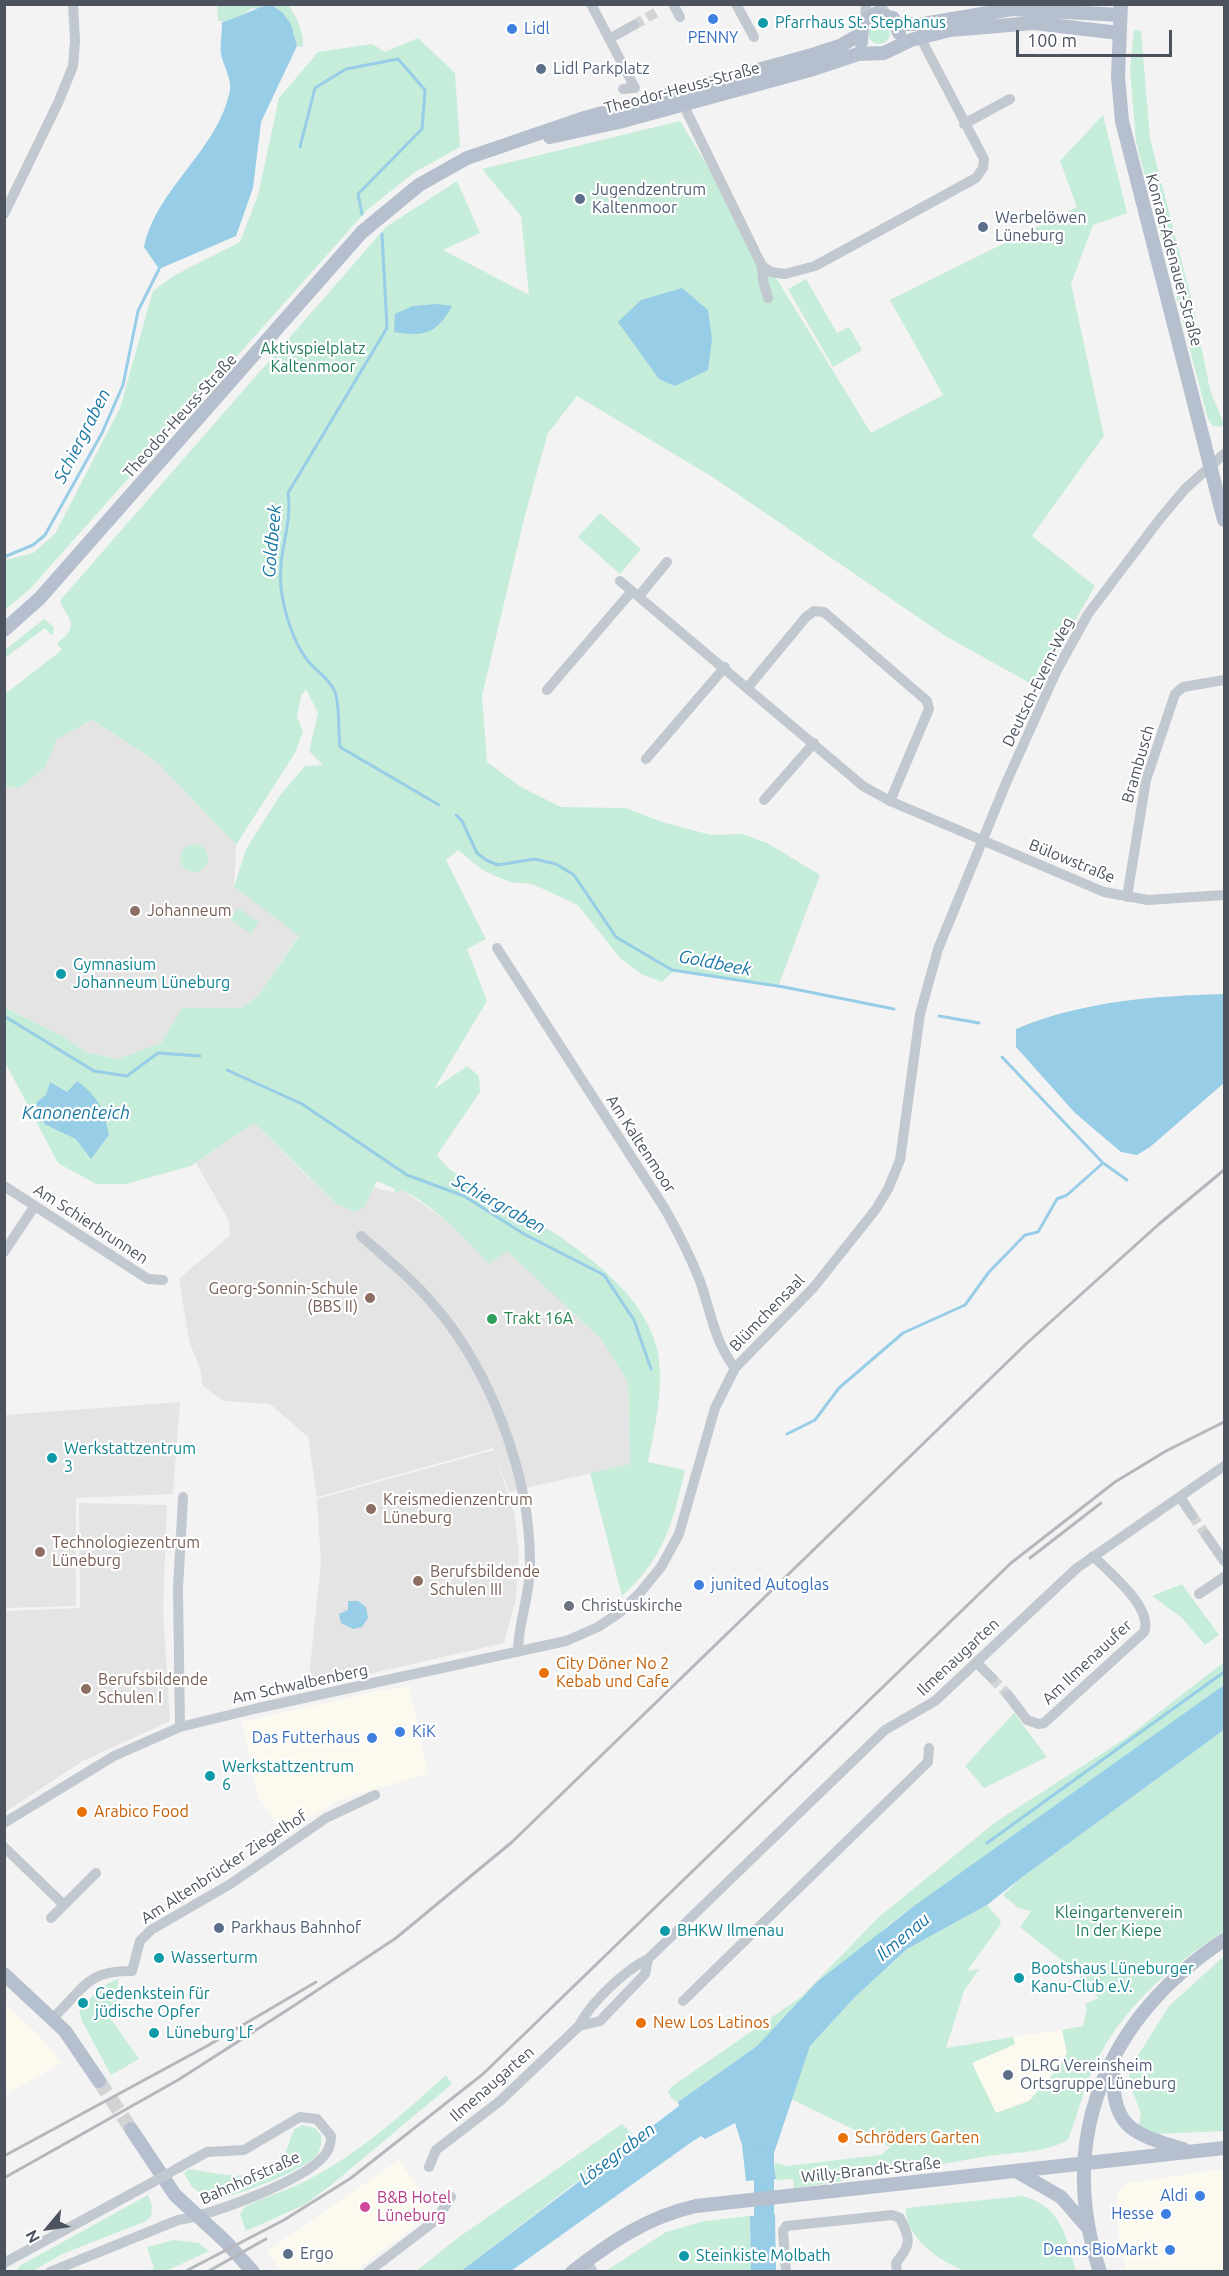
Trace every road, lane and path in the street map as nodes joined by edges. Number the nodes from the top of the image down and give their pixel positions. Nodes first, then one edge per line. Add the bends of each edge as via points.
1 (72, 4) edge
2 (591, 4) edge
3 (736, 4) edge
4 (866, 4) edge
5 (672, 5) edge
6 (1121, 10) edge
7 (888, 14) edge
8 (680, 17) dead end
9 (865, 19) junction
10 (634, 25) tunnel mouth
11 (1119, 33) junction
12 (859, 35) junction
13 (754, 37) dead end
14 (920, 37) junction
15 (609, 39) junction
16 (893, 48) junction
17 (873, 52) junction
18 (623, 89) dead end
19 (680, 99) junction
20 (1010, 99) dead end
21 (964, 124) junction
22 (4, 214) edge
23 (762, 266) junction
24 (768, 298) dead end
25 (1224, 454) edge
26 (1210, 465) junction
27 (1224, 520) edge
28 (667, 562) dead end
29 (620, 581) dead end
30 (635, 594) junction
31 (4, 630) edge
32 (725, 667) junction
33 (1224, 680) edge
34 (748, 687) junction
35 (547, 690) dead end
36 (814, 743) junction
37 (646, 759) dead end
38 (764, 800) dead end
39 (890, 801) junction
40 (982, 841) junction
41 (1224, 895) edge
42 (1127, 897) junction
43 (947, 924) joint
44 (497, 948) dead end
45 (4, 1185) edge
46 (34, 1207) junction
47 (361, 1236) dead end
48 (4, 1252) edge
49 (163, 1280) dead end
50 (735, 1368) junction
51 (1224, 1466) edge
52 (183, 1497) dead end
53 (1180, 1497) junction
54 (1192, 1515) tunnel mouth
55 (1206, 1535) tunnel mouth
56 (1093, 1556) junction
57 (1224, 1561) edge
58 (1224, 1577) edge
59 (1199, 1594) dead end
60 (518, 1652) junction
61 (976, 1662) junction
62 (992, 1678) tunnel mouth
63 (1008, 1695) tunnel mouth
64 (180, 1728) junction
65 (929, 1748) dead end
66 (375, 1795) dead end
67 (4, 1824) edge
68 (4, 1848) edge
69 (96, 1874) dead end
70 (64, 1905) junction
71 (51, 1918) dead end
72 (1224, 1940) edge
73 (4, 1974) edge
74 (683, 2001) dead end
75 (53, 2018) junction
76 (1113, 2061) junction
77 (99, 2081) tunnel mouth
78 (131, 2129) tunnel mouth
79 (1224, 2148) edge
80 (1191, 2151) junction
81 (1083, 2163) junction
82 (429, 2167) dead end
83 (1016, 2170) junction
84 (451, 2197) dead end
85 (199, 2217) junction
86 (1088, 2229) junction
87 (4, 2263) edge
88 (590, 2266) edge
89 (51, 2271) edge
90 (253, 2271) edge
91 (369, 2271) edge
92 (572, 2271) edge
93 (786, 2271) edge
94 (897, 2271) edge
95 (1100, 2271) edge

1 - 22 street via 73,66
2 - 15 street
3 - 13 street
4 - 9 street
5 - 8 street
6 - 7 main road via 1012,9 923,24
6 - 11 main road, Konrad-Adenauer-Straße
7 - 9 main road
7 - 16 main road via 899,37
9 - 12 main road
10 - 15 street
11 - 14 main road, Theodor-Heuss-Straße via 1034,22
11 - 26 main road, Konrad-Adenauer-Straße via 1118,77 1127,147
12 - 17 main road via 866,49
12 - 19 main road, Theodor-Heuss-Straße via 840,46
14 - 16 main road, Theodor-Heuss-Straße
14 - 21 street
15 - 18 street via 634,88
16 - 17 main road, Theodor-Heuss-Straße via 884,53
17 - 19 main road, Theodor-Heuss-Straße
19 - 23 street
19 - 31 main road, Theodor-Heuss-Straße via 583,131 498,147 442,170 397,201 362,232 40,598
20 - 21 street
21 - 23 street via 984,159 976,178 815,266 785,274 771,273
23 - 24 street
25 - 26 street, Deutsch-Evern-Weg
26 - 27 main road, Konrad-Adenauer-Straße
26 - 40 street, Deutsch-Evern-Weg via 1180,494 1071,642
28 - 30 street
29 - 30 street, Bülowstraße
30 - 32 street, Bülowstraße
30 - 35 street
32 - 34 street, Bülowstraße
32 - 37 street
33 - 42 street, Brambusch via 1183,687 1175,694 1144,788
34 - 36 street, Bülowstraße
34 - 39 street via 806,617 814,611 824,612 927,700 929,709
36 - 38 street
36 - 39 street, Bülowstraße via 863,786
39 - 40 street, Bülowstraße
40 - 42 street, Bülowstraße via 1104,892
40 - 43 street, Deutsch-Evern-Weg
41 - 42 street, Bülowstraße via 1148,900
43 - 50 street, Blümchensaal via 923,996 906,1132 888,1189 814,1287
44 - 50 street, Am Kaltenmoor via 665,1209 700,1282 716,1339
45 - 46 street, Am Schierbrunnen
46 - 48 street
46 - 49 street, Am Schierbrunnen via 148,1279
47 - 60 street via 435,1306 468,1354 505,1431 520,1486 530,1547 529,1585
50 - 60 street, Blümchensaal via 715,1408 679,1534 661,1568 638,1595 598,1627 566,1641
51 - 53 street, Ilmenaugarten
52 - 64 street via 178,1600
53 - 54 street
53 - 56 street, Ilmenaugarten
55 - 57 street
56 - 61 street, Ilmenaugarten via 1058,1583
56 - 63 street, Am Ilmenauufer via 1144,1613 1144,1632 1039,1725 1027,1720
58 - 59 street
60 - 64 street, Am Schwalbenberg
61 - 62 street
61 - 82 street, Ilmenaugarten via 935,1701 885,1730 648,1959 645,1974 600,2021 579,2026 500,2101 436,2150
64 - 67 street, Am Schwalbenberg via 106,1760
65 - 74 street via 928,1762
66 - 75 street, Am Altenbrücker Ziegelhof via 326,1818 232,1883 151,1930 140,1941 132,1971 96,1975
68 - 70 street
69 - 70 street
70 - 71 street
72 - 76 main road via 1176,1975 1156,1996
73 - 75 main road
75 - 77 main road
76 - 80 main road, Willy-Brandt-Straße via 1116,2109 1128,2126 1140,2135
76 - 81 main road via 1092,2114
78 - 85 main road via 175,2195
79 - 80 main road, Willy-Brandt-Straße
80 - 81 main road, Willy-Brandt-Straße
81 - 83 main road, Willy-Brandt-Straße
81 - 86 main road
83 - 86 main road via 1061,2197
83 - 88 main road, Willy-Brandt-Straße via 696,2206 641,2224
84 - 91 street via 436,2220
85 - 87 street, Bahnhofstraße, bridge via 306,2171 326,2155 331,2136 317,2119 300,2117 244,2151 207,2152
85 - 89 street, Bahnhofstraße via 178,2220
85 - 90 main road
86 - 95 main road
88 - 92 main road, Willy-Brandt-Straße
93 - 94 street via 786,2226 892,2215 900,2218 909,2240 908,2248 896,2263

